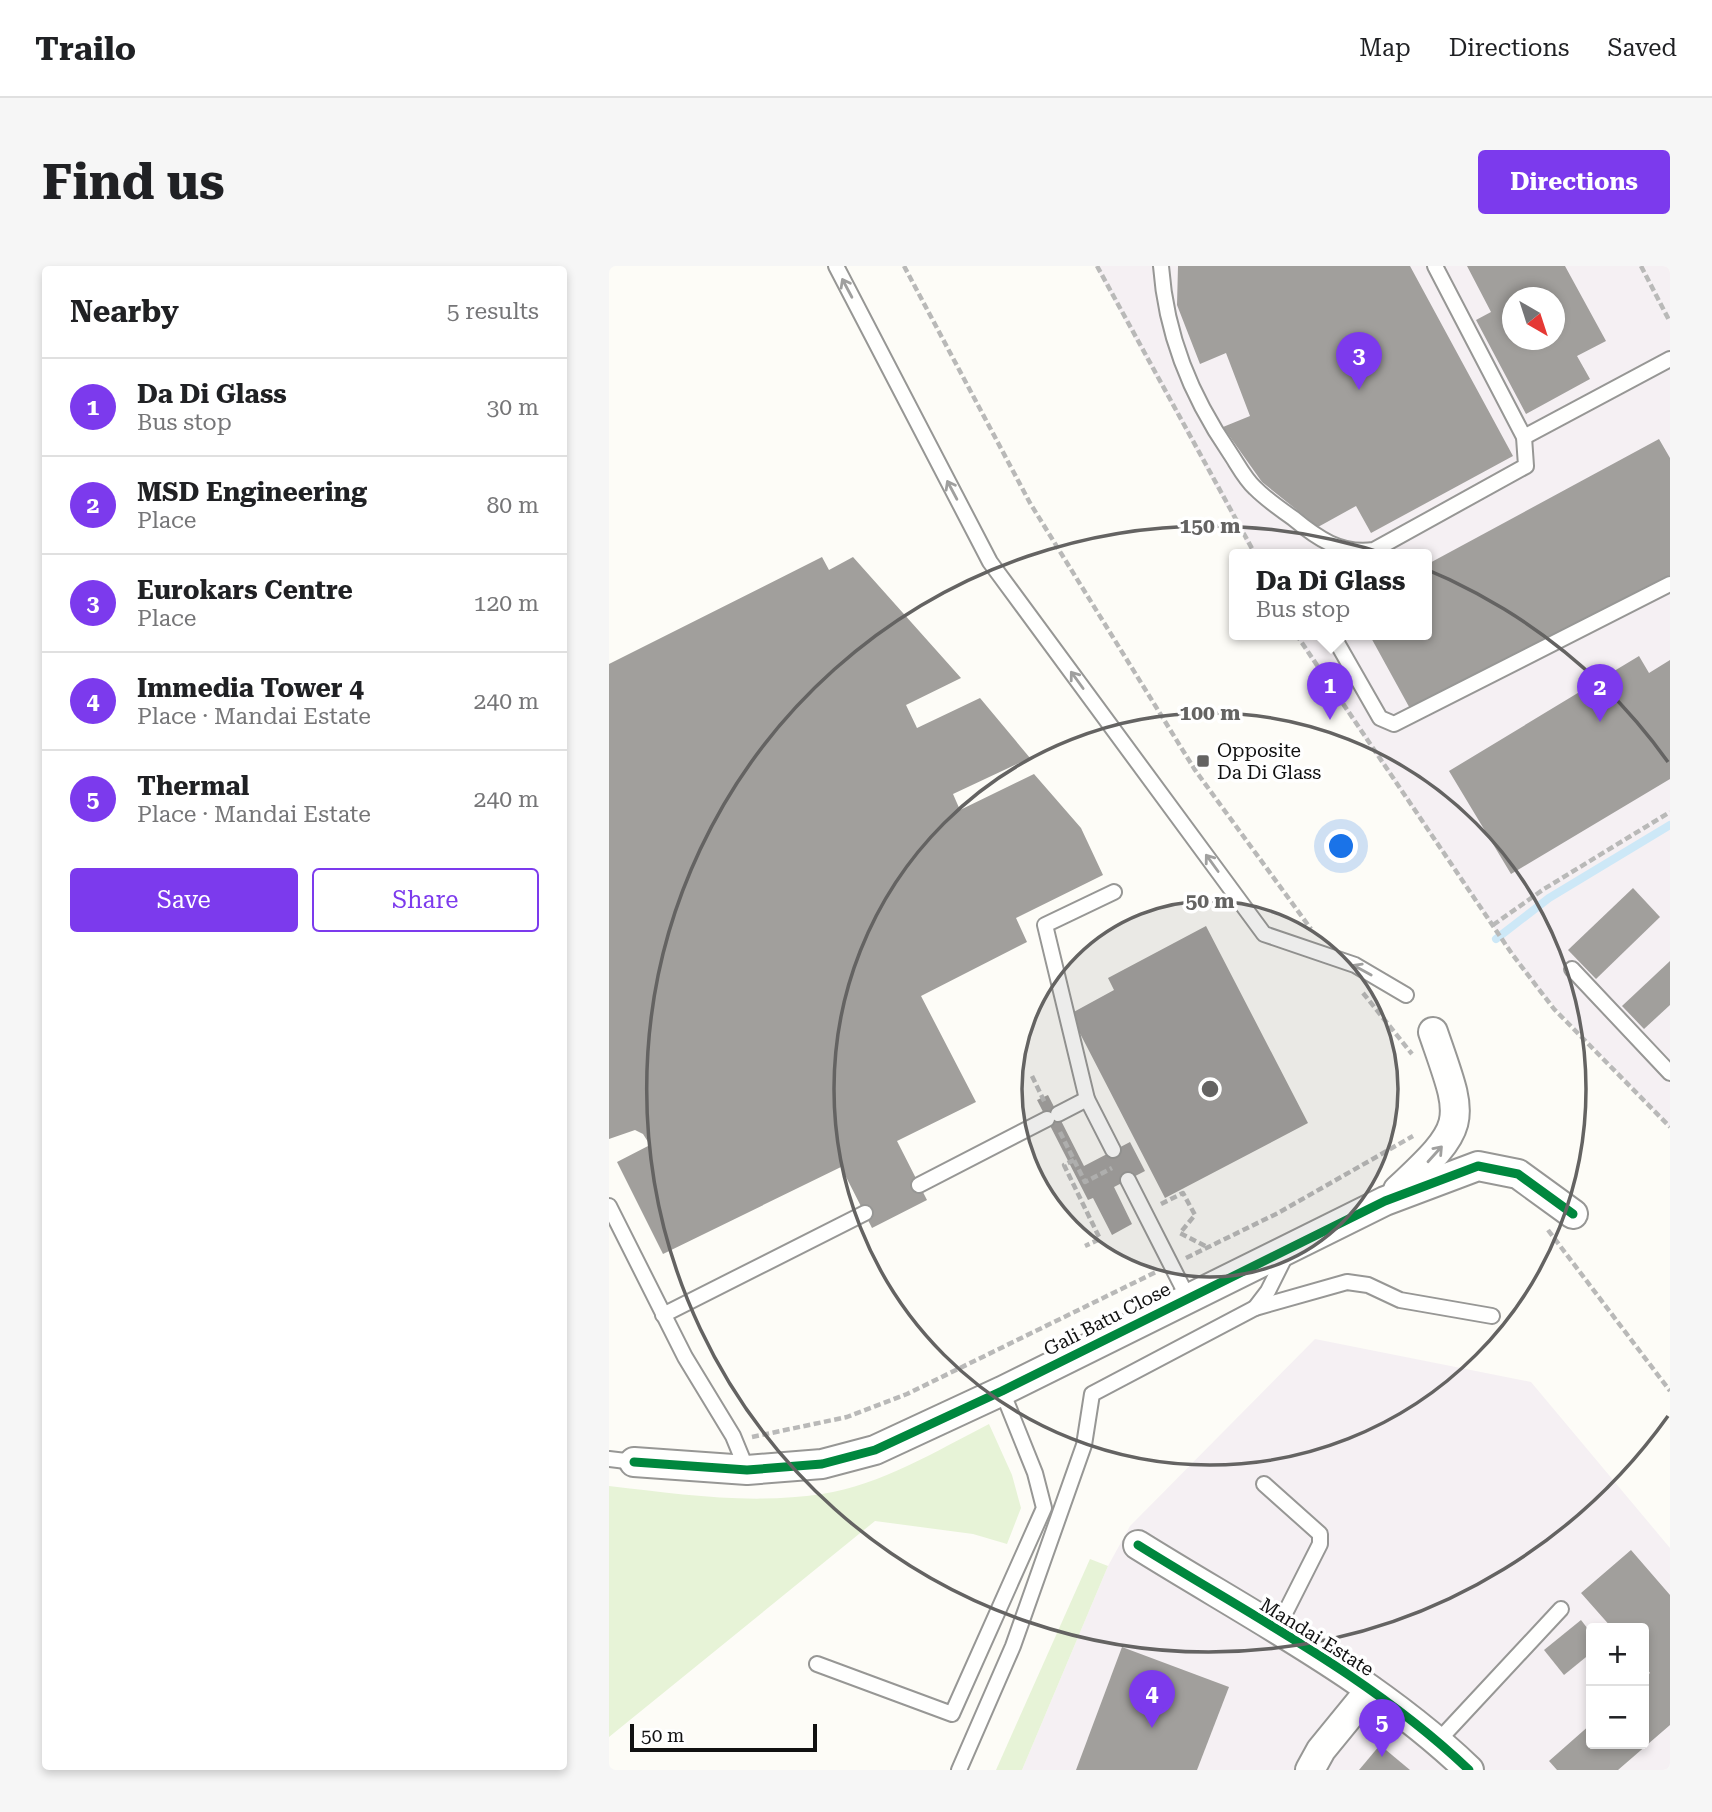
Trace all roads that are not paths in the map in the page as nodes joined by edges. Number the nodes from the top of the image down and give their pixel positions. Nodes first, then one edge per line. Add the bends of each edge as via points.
1 (836, 266) edge
2 (1161, 266) edge
3 (1435, 266) edge
4 (1670, 359) edge
5 (1524, 437) junction
6 (1339, 549) edge
7 (1376, 549) edge
8 (1670, 584) edge
9 (1335, 640) edge
10 (1114, 892) dead end
11 (1572, 969) dead end
12 (1406, 995) dead end
13 (1433, 1032) dead end
14 (1670, 1073) edge
15 (1087, 1099) junction
16 (1113, 1150) dead end
17 (1128, 1180) dead end
18 (919, 1185) dead end
19 (1385, 1201) junction
20 (609, 1206) edge
21 (865, 1213) dead end
22 (1573, 1214) dead end
23 (1289, 1247) junction
24 (1188, 1298) junction
25 (1255, 1308) junction
26 (663, 1315) junction
27 (1492, 1315) dead end
28 (1002, 1391) junction
29 (621, 1460) edge
30 (747, 1470) junction
31 (1264, 1485) dead end
32 (1137, 1545) dead end
33 (1561, 1609) dead end
34 (1276, 1631) junction
35 (817, 1664) dead end
36 (1370, 1690) junction
37 (1438, 1741) junction
38 (959, 1770) edge
39 (1310, 1770) edge
40 (1469, 1770) edge

12 -> 1 lane via 1355,965 1264,934 990,562
2 - 6 lane via 1164,303 1184,374 1209,423 1254,488
3 - 5 lane
4 - 5 lane
5 - 7 lane via 1526,466
8 - 9 lane via 1394,724 1380,718
10 - 15 lane via 1045,925
11 - 14 lane
19 -> 13 street, Gali Batu Close via 1438,1152 1454,1127 1457,1100
15 - 16 lane
15 - 18 lane
17 - 24 lane
19 - 22 street, Gali Batu Close via 1478,1166 1518,1174
19 - 23 street, Gali Batu Close
20 - 26 lane
21 - 26 lane
23 - 24 street, Gali Batu Close
23 - 25 lane
24 - 28 street, Gali Batu Close
25 - 27 lane via 1347,1282 1368,1285 1400,1300
25 - 38 lane via 1092,1394 1084,1444 1013,1646
26 - 30 lane via 733,1436
28 - 30 street, Gali Batu Close via 875,1450 822,1464
28 - 35 lane via 1044,1508 952,1714
29 - 30 street, Gali Batu Close
31 - 34 lane via 1320,1534 1320,1544
32 - 34 street, Mandai Estate
33 - 37 lane
34 - 36 street, Mandai Estate
36 - 37 street, Mandai Estate
36 - 39 street, Mandai Estate
37 - 40 street, Mandai Estate

